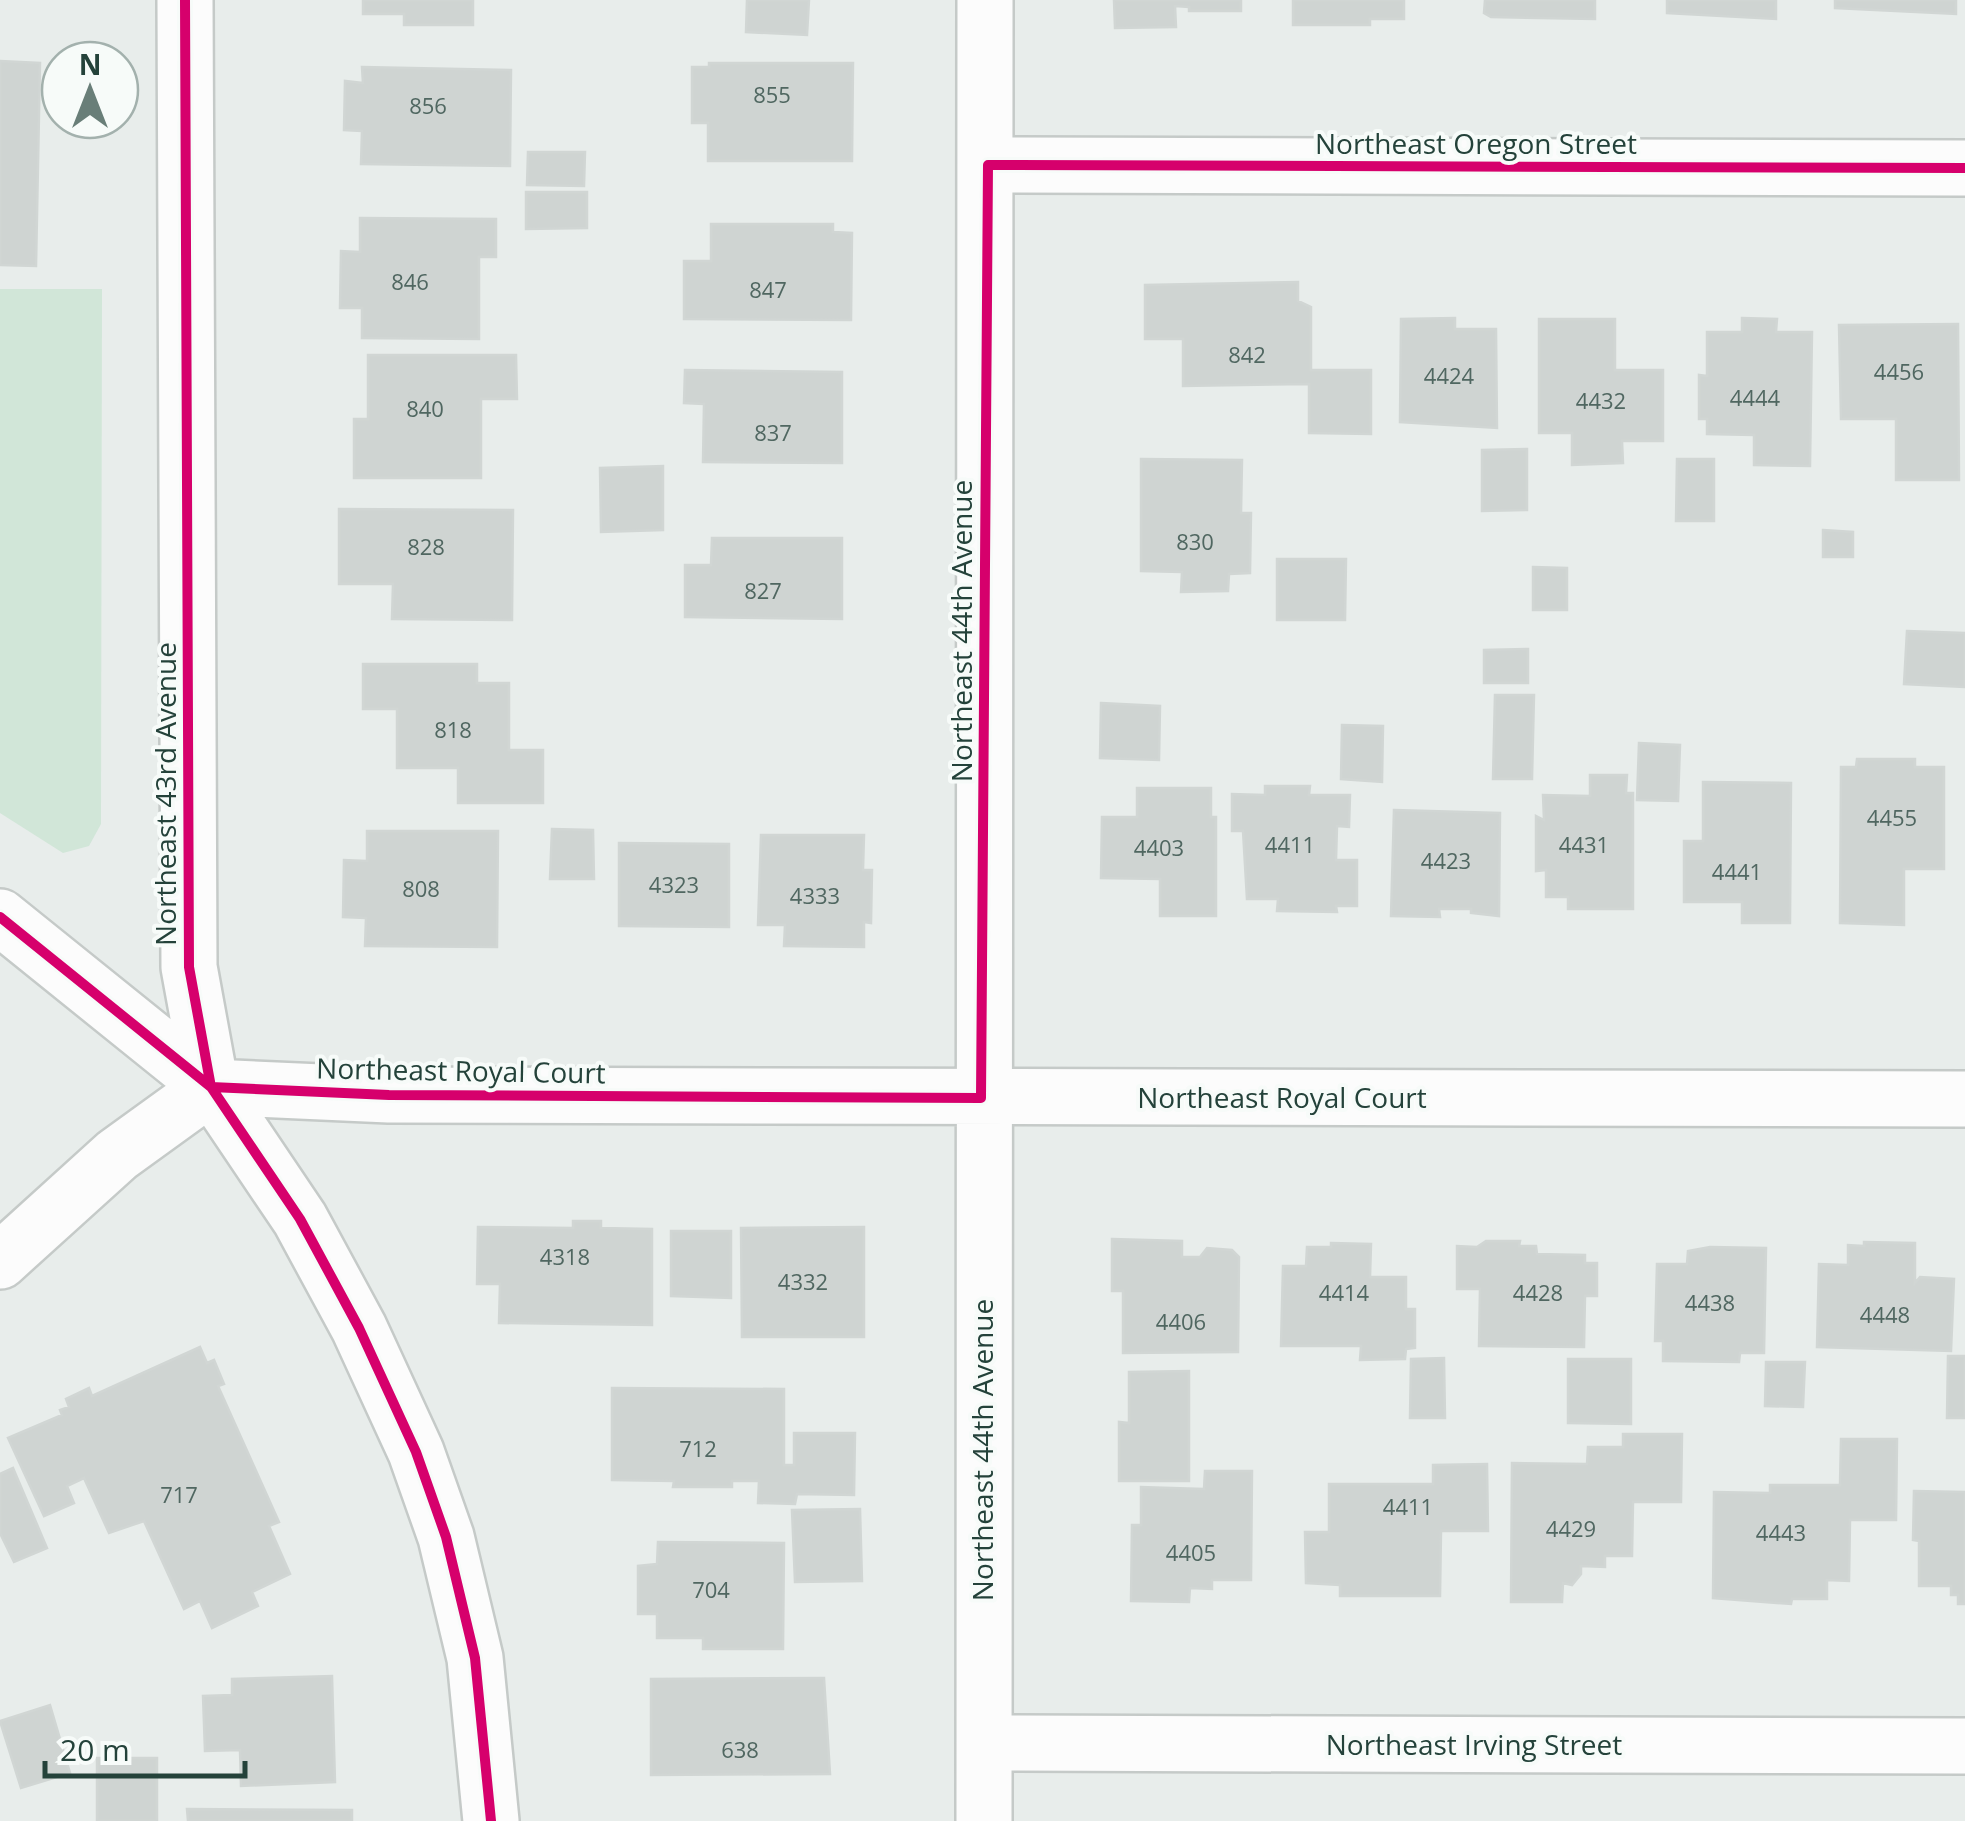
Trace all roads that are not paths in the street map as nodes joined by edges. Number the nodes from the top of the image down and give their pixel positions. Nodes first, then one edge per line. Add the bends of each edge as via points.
1 (186, 0) edge
2 (986, 0) edge
3 (988, 165) junction
4 (1965, 168) edge
5 (0, 917) edge
6 (210, 1086) junction
7 (981, 1098) junction
8 (1965, 1099) edge
9 (0, 1261) edge
10 (984, 1743) junction
11 (1965, 1746) edge
12 (491, 1821) edge
13 (984, 1821) edge

1 - 6 street, Northeast 43rd Avenue via 189,967
2 - 3 street, Northeast 44th Avenue
3 - 4 street, Northeast Oregon Street
3 - 7 street, Northeast 44th Avenue
5 - 6 street
6 - 7 street, Northeast Royal Court via 389,1096
6 - 9 street via 117,1154
6 - 12 street, Northeast 43rd Avenue via 300,1220 416,1452 446,1536 475,1658
7 - 8 street, Northeast Royal Court
7 - 10 street, Northeast 44th Avenue
10 - 11 street, Northeast Irving Street
10 - 13 street, Northeast 44th Avenue

